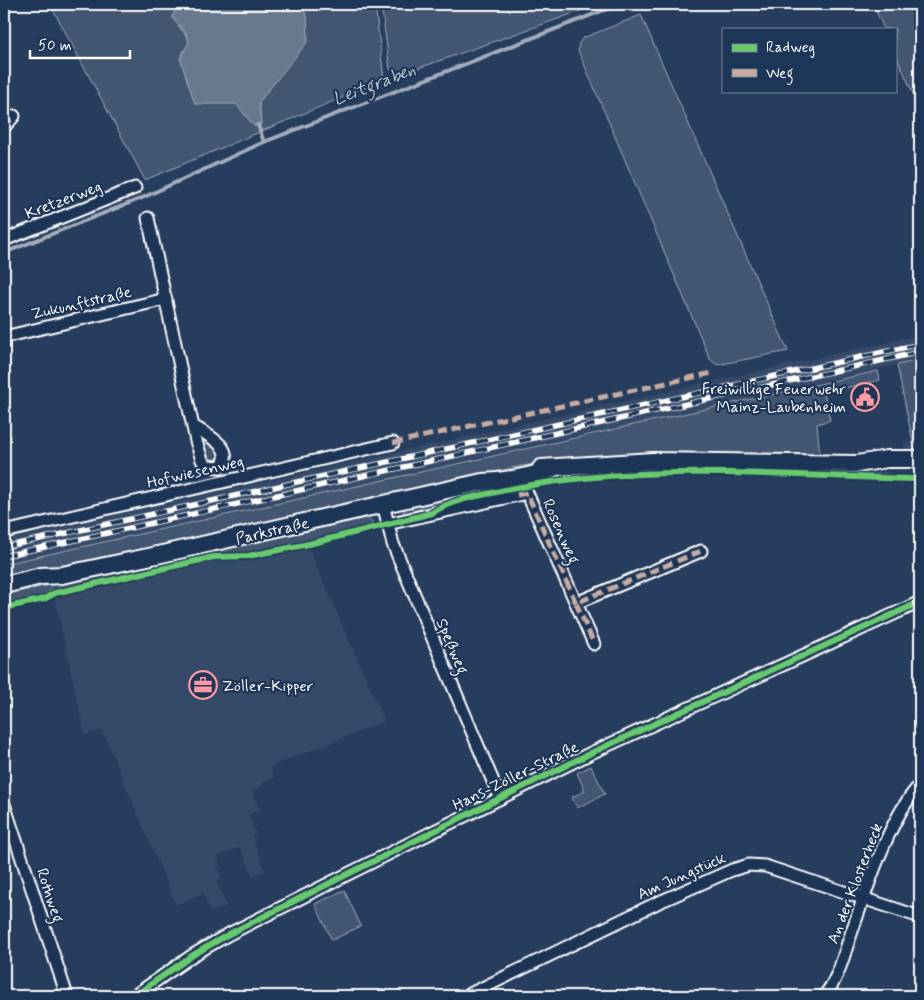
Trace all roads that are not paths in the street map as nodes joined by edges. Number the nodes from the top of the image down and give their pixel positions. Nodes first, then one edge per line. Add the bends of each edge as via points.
1 (14, 116) dead end
2 (4, 127) edge
3 (135, 188) dead end
4 (148, 218) dead end
5 (4, 240) edge
6 (166, 299) junction
7 (4, 337) edge
8 (193, 426) junction
9 (393, 443) dead end
10 (920, 459) edge
11 (857, 464) junction
12 (212, 468) junction
13 (920, 470) edge
14 (216, 483) junction
15 (383, 504) junction
16 (387, 524) junction
17 (4, 532) edge
18 (701, 551) dead end
19 (62, 575) junction
20 (4, 584) edge
21 (4, 593) edge
22 (920, 602) edge
23 (576, 603) junction
24 (594, 644) dead end
25 (920, 785) edge
26 (500, 798) junction
27 (4, 804) edge
28 (864, 898) junction
29 (920, 917) edge
30 (67, 996) edge
31 (134, 996) edge
32 (466, 996) edge
33 (824, 996) edge

1 - 2 street
3 - 5 street, Kretzerweg
4 - 6 street
6 - 7 street, Zukunftstraße
6 - 8 street
8 - 12 street via 202,460
8 - 12 street via 220,443 225,451 224,463
9 - 14 street, Hofwiesenweg
10 - 11 main road, Parkstraße via 887,459
11 - 13 main road, Parkstraße
11 - 15 main road, Parkstraße via 653,461 531,468
12 - 14 street
14 - 17 street, Hofwiesenweg
15 - 16 street, Speßweg
15 - 19 main road, Parkstraße
16 - 23 street, Rosenweg via 527,493
16 - 26 street, Speßweg
18 - 23 street
19 - 20 main road, Parkstraße
19 - 21 main road, Parkstraße via 42,584
22 - 26 street, Hans-Zöller-Straße
23 - 24 street, Rosenweg
25 - 28 street, An der Klosterheck via 902,807
26 - 31 street, Hans-Zöller-Straße via 229,934
27 - 30 street, Rothweg
28 - 29 street, Am Jungstück
28 - 32 street, Am Jungstück via 765,866 749,865 657,903
28 - 33 street, An der Klosterheck via 838,974

